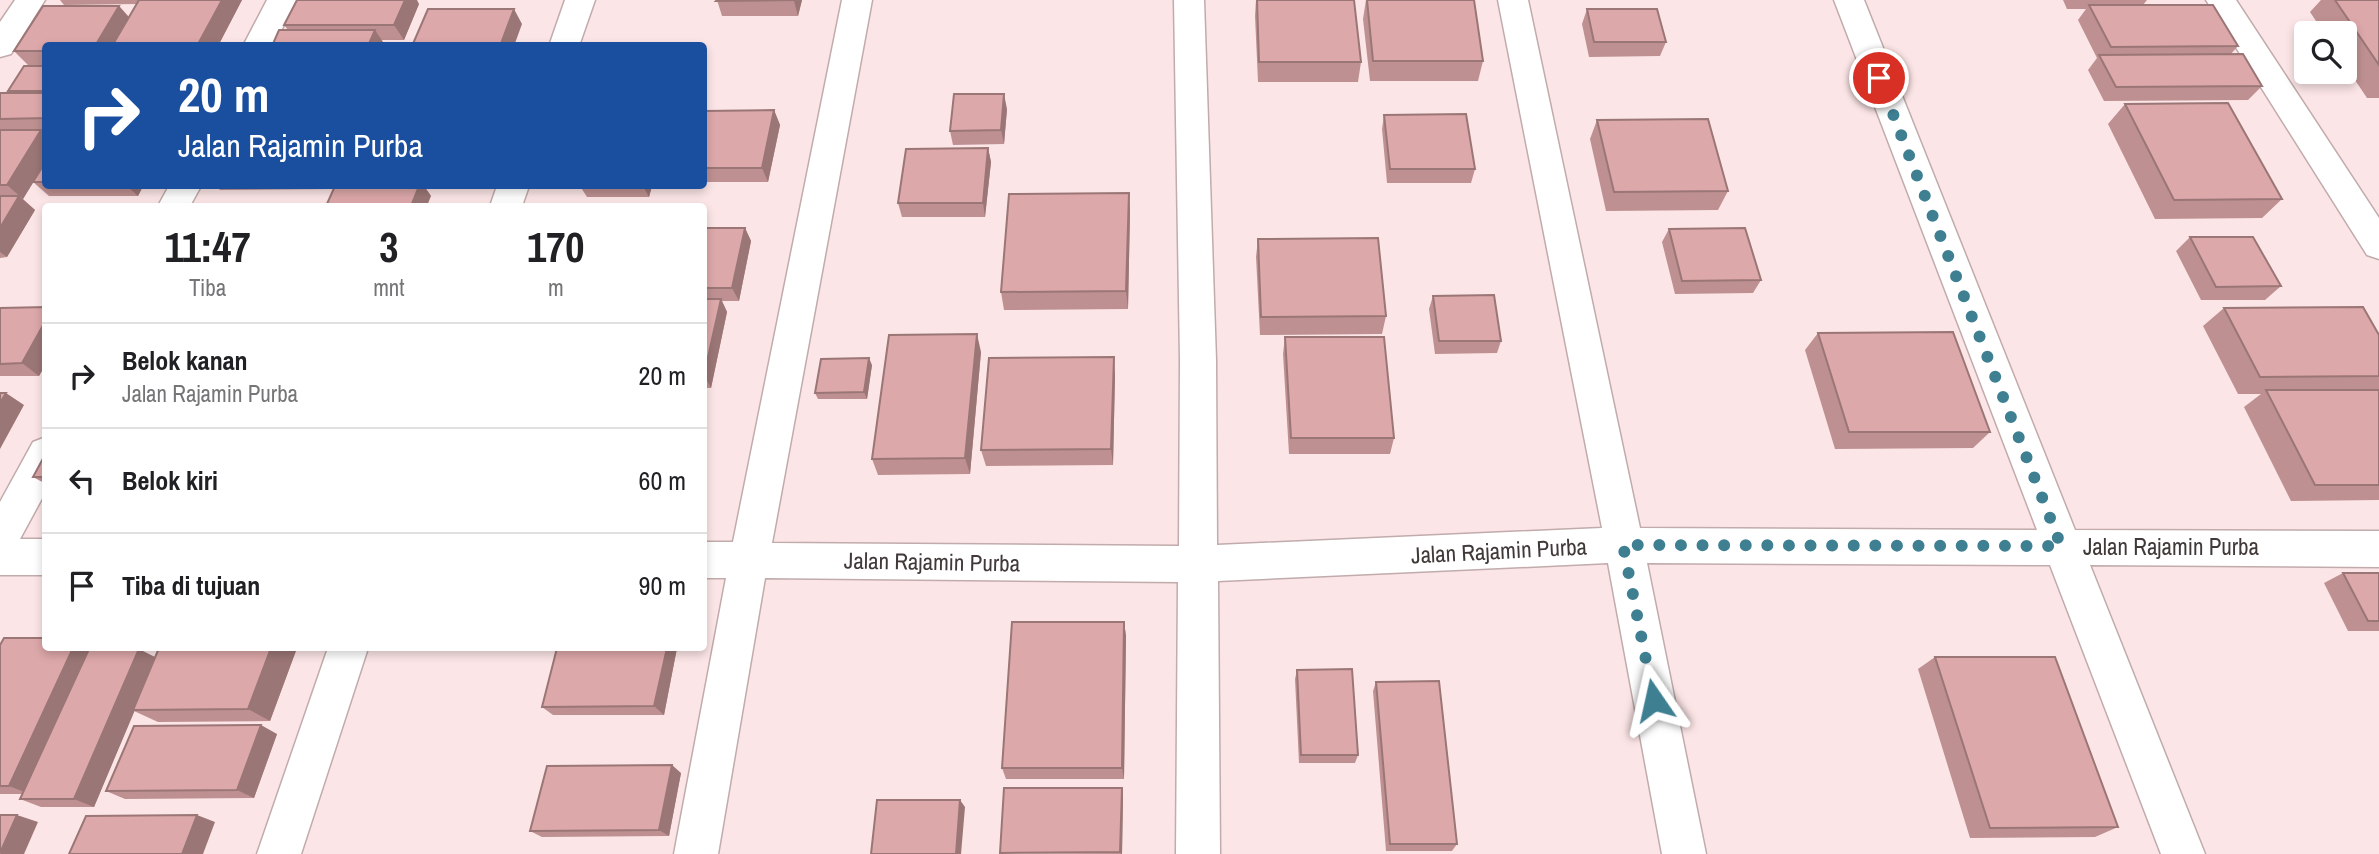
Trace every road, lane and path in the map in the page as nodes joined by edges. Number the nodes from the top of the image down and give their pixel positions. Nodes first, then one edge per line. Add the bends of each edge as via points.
1 (30, 0) edge
2 (282, 0) edge
3 (580, 0) edge
4 (857, 0) edge
5 (1189, 0) edge
6 (1513, 0) edge
7 (1849, 0) edge
8 (2221, 0) edge
9 (260, 42) edge
10 (565, 42) edge
11 (0, 46) edge
12 (2379, 246) edge
13 (42, 461) edge
14 (0, 540) edge
15 (1623, 545) junction
16 (2061, 546) junction
17 (2379, 549) edge
18 (0, 557) edge
19 (42, 557) edge
20 (707, 560) edge
21 (749, 560) junction
22 (1197, 564) junction
23 (347, 651) edge
24 (279, 854) edge
25 (696, 854) edge
26 (1198, 854) edge
27 (1684, 854) edge
28 (2183, 854) edge

1 - 11 street
2 - 9 street
3 - 10 street
4 - 21 street
5 - 22 street
6 - 15 street
7 - 16 street
8 - 12 street
13 - 14 street
15 - 16 street, Jalan Rajamin Purba
15 - 22 street, Jalan Rajamin Purba
15 - 27 street
16 - 17 street, Jalan Rajamin Purba
16 - 28 street
18 - 19 street
20 - 21 street, Jalan Rajamin Purba
21 - 22 street, Jalan Rajamin Purba
21 - 25 street
22 - 26 street
23 - 24 street

